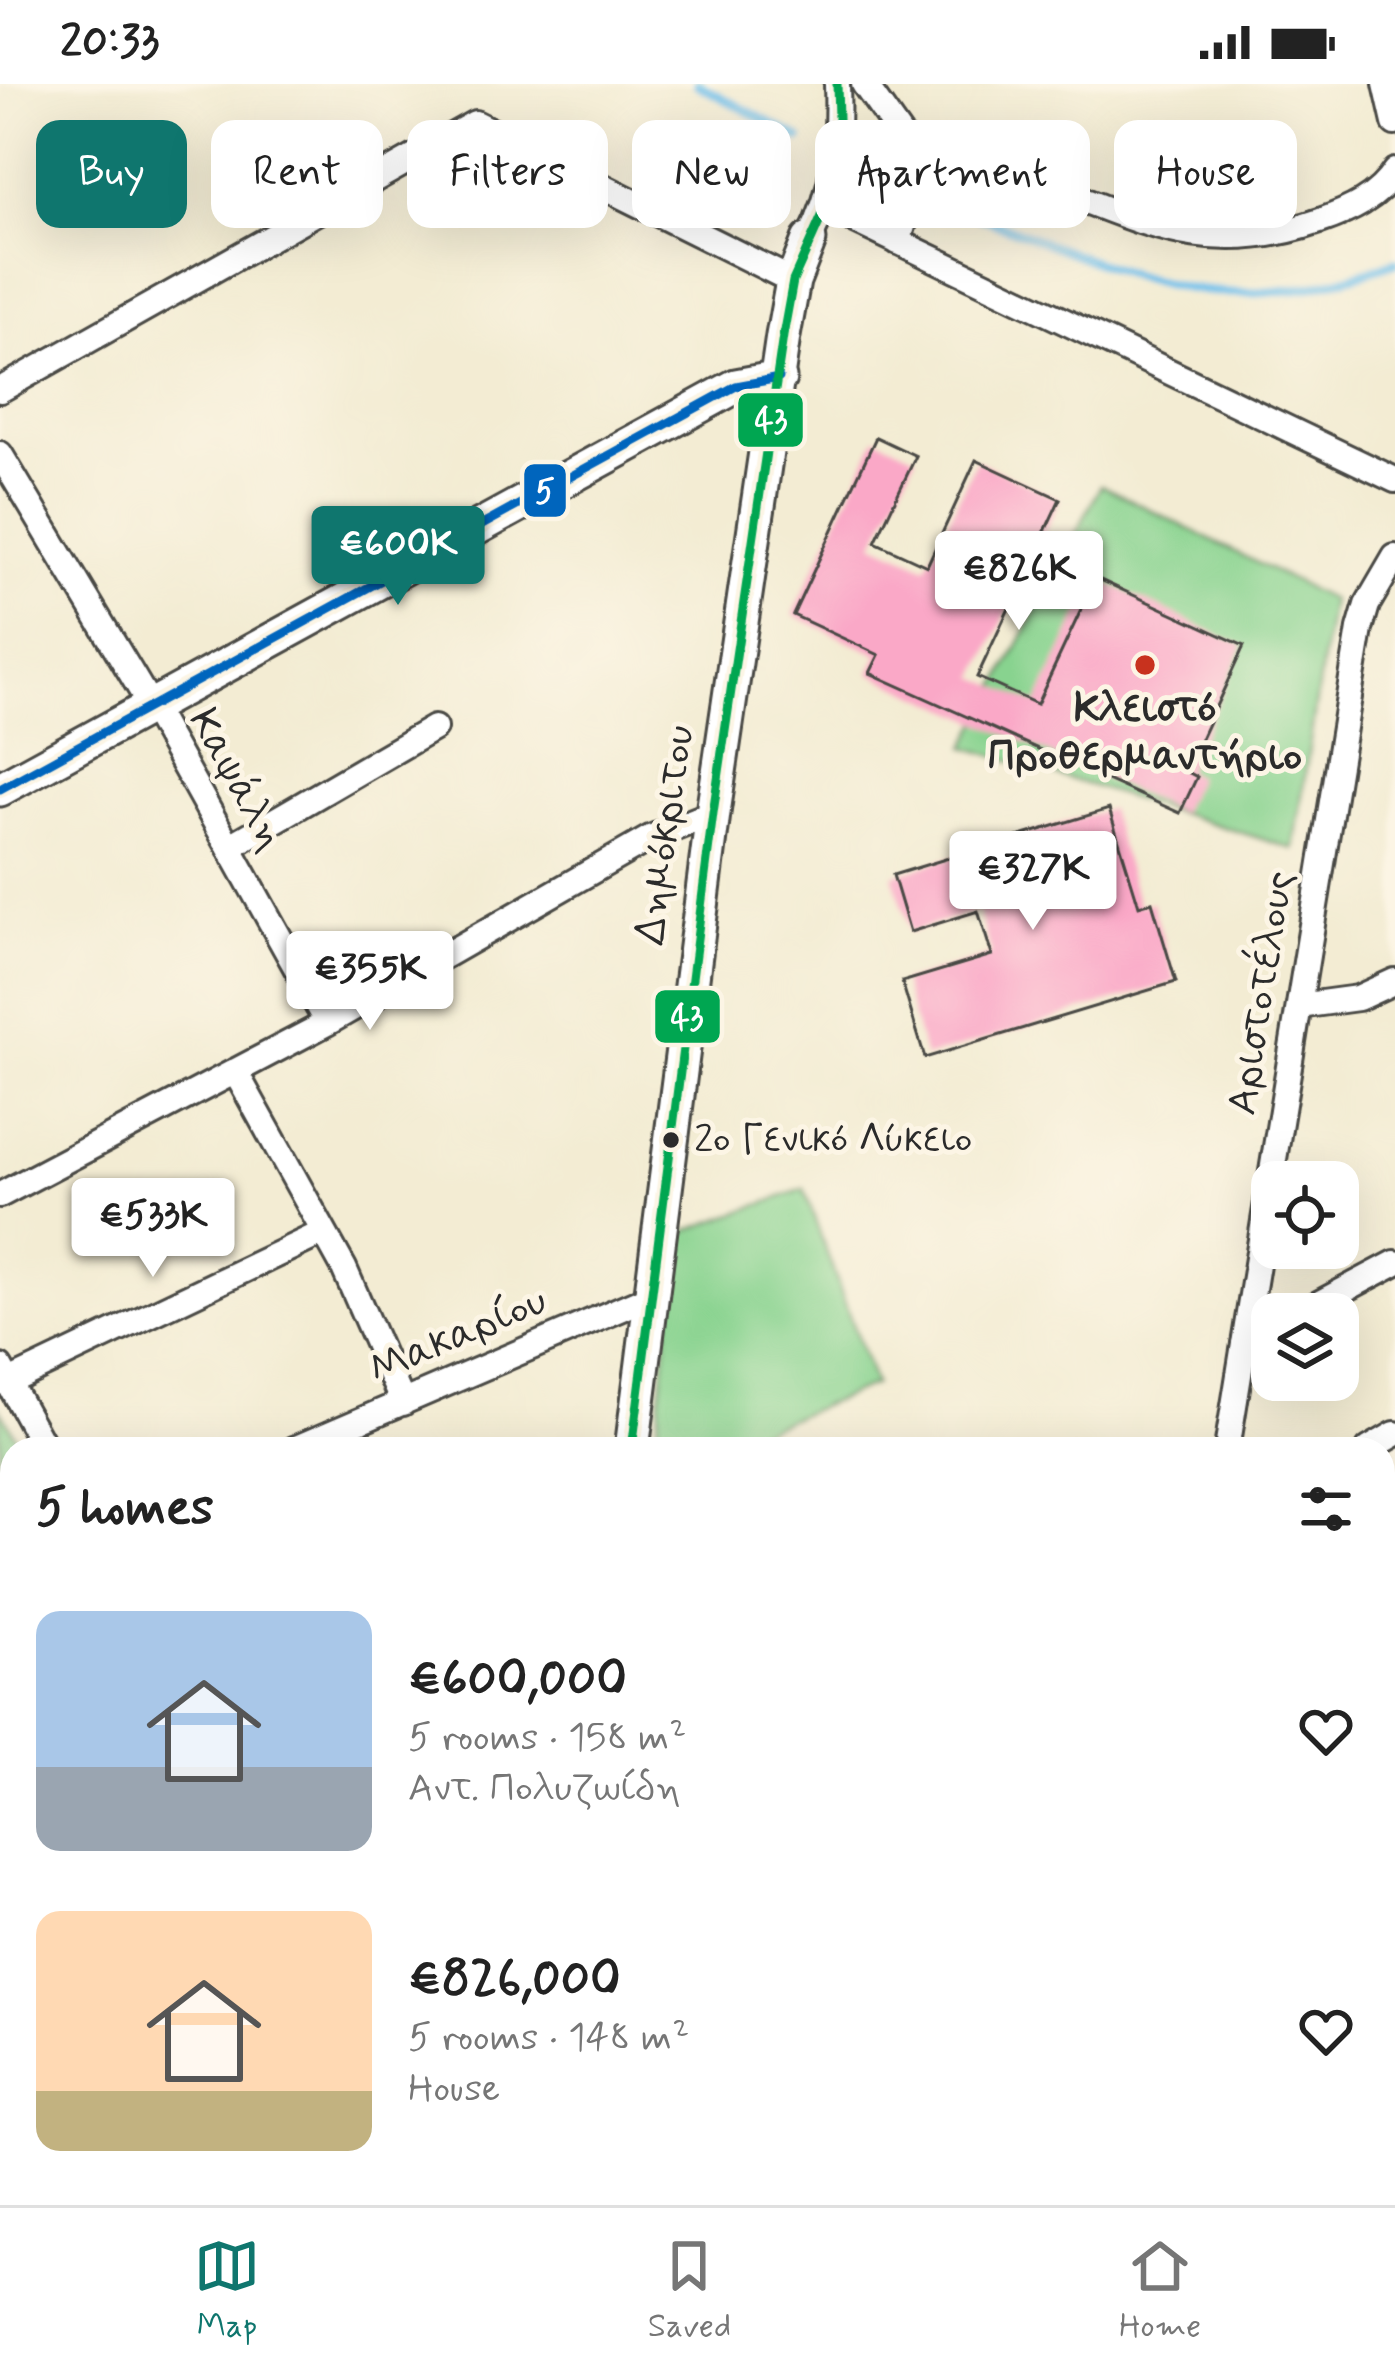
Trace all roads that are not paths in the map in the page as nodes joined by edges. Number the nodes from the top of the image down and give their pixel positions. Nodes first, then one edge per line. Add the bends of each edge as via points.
1 (837, 84) edge
2 (864, 84) edge
3 (1386, 84) edge
4 (838, 120) edge
5 (889, 120) edge
6 (1395, 123) edge
7 (1395, 171) edge
8 (1090, 205) edge
9 (815, 228) edge
10 (869, 228) edge
11 (902, 228) edge
12 (809, 240) joint
13 (898, 242) junction
14 (793, 281) junction
15 (779, 378) junction
16 (0, 390) edge
17 (0, 454) edge
18 (1395, 480) edge
19 (1395, 557) edge
20 (149, 703) junction
21 (434, 728) dead end
22 (0, 789) edge
23 (713, 813) junction
24 (229, 847) junction
25 (1395, 981) edge
26 (1299, 1006) junction
27 (327, 1023) junction
28 (235, 1071) junction
29 (0, 1195) edge
30 (324, 1232) junction
31 (1395, 1263) edge
32 (1339, 1293) edge
33 (652, 1295) junction
34 (1251, 1339) edge
35 (1244, 1343) junction
36 (4, 1375) edge
37 (404, 1403) junction
38 (38, 1437) edge
39 (323, 1437) edge
40 (634, 1437) edge
41 (1229, 1437) edge

1 - 4 street
2 - 5 street
3 - 6 street
7 - 8 street via 1368,199 1328,218 1235,241 1142,225
9 - 12 street
10 - 13 street
11 - 13 street
12 - 14 street, Δημόκριτου
13 - 18 street
14 - 15 street, Δημόκριτου
14 - 16 street via 475,123
15 - 20 street via 736,386
15 - 23 street, Δημόκριτου
17 - 20 street, Καψάλη
19 - 26 street, Αριστοτέλους via 1360,628
20 - 22 street
20 - 24 street, Καψάλη
21 - 24 street
23 - 27 street via 650,838
23 - 33 street, Δημόκριτου
24 - 27 street, Καψάλη
25 - 26 street via 1358,998
26 - 35 street, Αριστοτέλους
27 - 28 street
28 - 29 street
28 - 30 street
30 - 36 street
30 - 37 street
31 - 32 street
33 - 37 street, Μακαρίου
33 - 40 street, Δημόκριτου
34 - 35 street
35 - 41 street, Αριστοτέλους
36 - 38 street
37 - 39 street, Μακαρίου

